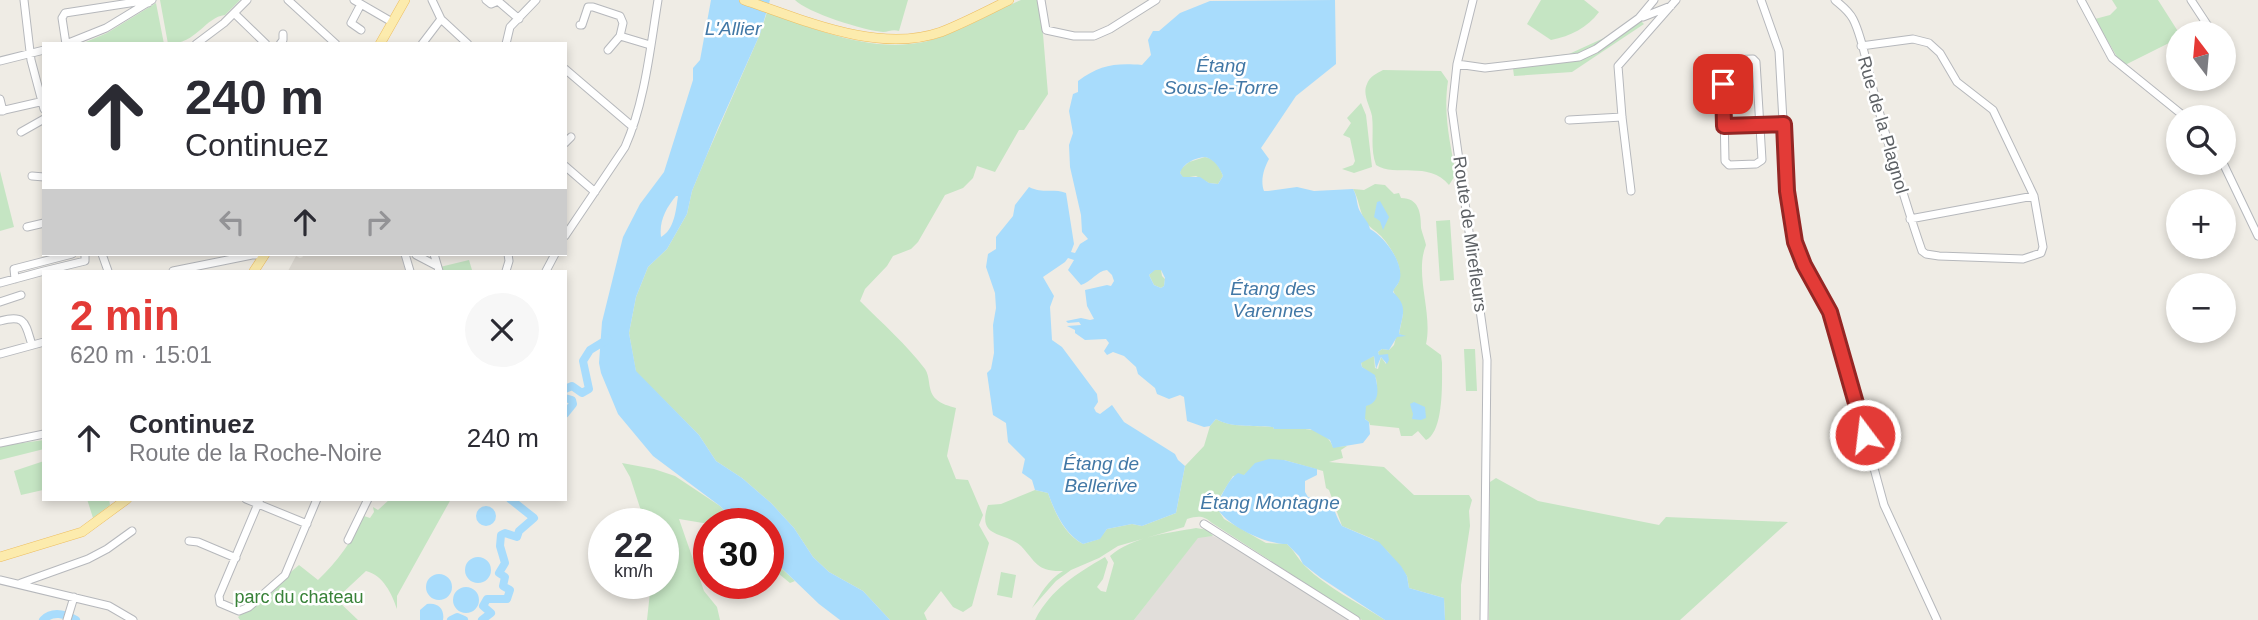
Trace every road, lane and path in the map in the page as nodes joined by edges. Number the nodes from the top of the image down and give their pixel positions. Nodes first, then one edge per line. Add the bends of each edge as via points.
1 (24, 0) edge
2 (247, 0) edge
3 (288, 0) edge
4 (405, 0) edge
5 (432, 0) edge
6 (486, 0) edge
7 (499, 0) edge
8 (536, 0) edge
9 (657, 0) edge
10 (744, 0) edge
11 (1009, 0) edge
12 (1041, 0) edge
13 (1156, 0) edge
14 (1473, 0) edge
15 (1654, 0) edge
16 (1761, 0) edge
17 (1835, 0) edge
18 (2081, 0) edge
19 (2191, 0) edge
20 (150, 1) edge
21 (357, 2) edge
22 (591, 3) edge
23 (1674, 3) edge
24 (234, 13) junction
25 (1639, 18) junction
26 (441, 19) junction
27 (519, 19) junction
28 (2205, 21) edge
29 (393, 22) junction
30 (580, 25) dead end
31 (360, 30) dead end
32 (283, 34) dead end
33 (620, 36) junction
34 (66, 42) edge
35 (71, 42) edge
36 (198, 42) edge
37 (265, 42) edge
38 (282, 42) edge
39 (334, 42) edge
40 (381, 42) edge
41 (424, 42) edge
42 (466, 42) edge
43 (506, 42) edge
44 (650, 45) junction
45 (1861, 46) junction
46 (608, 50) dead end
47 (42, 51) edge
48 (30, 54) junction
49 (0, 61) edge
50 (1457, 64) junction
51 (567, 71) edge
52 (0, 99) edge
53 (42, 100) edge
54 (42, 104) edge
55 (2170, 105) edge
56 (2, 111) edge
57 (1622, 117) junction
58 (42, 120) edge
59 (1569, 120) dead end
60 (1784, 124) junction
61 (1761, 125) junction
62 (1724, 126) junction
63 (633, 127) junction
64 (21, 132) dead end
65 (571, 137) dead end
66 (567, 142) edge
67 (567, 168) edge
68 (2229, 175) edge
69 (32, 176) dead end
70 (42, 177) edge
71 (1631, 191) dead end
72 (595, 192) junction
73 (2034, 196) junction
74 (1910, 219) junction
75 (42, 224) edge
76 (27, 228) dead end
77 (567, 233) edge
78 (2258, 236) edge
79 (64, 256) edge
80 (85, 256) edge
81 (203, 256) edge
82 (254, 256) edge
83 (420, 256) edge
84 (205, 265) junction
85 (438, 269) edge
86 (48, 270) edge
87 (178, 270) edge
88 (42, 272) edge
89 (16, 279) junction
90 (0, 283) edge
91 (21, 295) dead end
92 (0, 302) edge
93 (0, 321) edge
94 (42, 342) edge
95 (32, 345) junction
96 (0, 354) edge
97 (42, 434) edge
98 (0, 443) edge
99 (124, 501) edge
100 (259, 501) edge
101 (316, 501) edge
102 (367, 501) edge
103 (307, 524) junction
104 (1204, 524) dead end
105 (132, 531) dead end
106 (348, 540) dead end
107 (189, 541) dead end
108 (0, 557) edge
109 (236, 558) junction
110 (0, 580) edge
111 (21, 583) junction
112 (73, 600) junction
113 (67, 620) edge
114 (134, 620) edge
115 (1356, 620) edge
116 (1484, 620) edge
117 (1937, 620) edge

1 - 48 street
2 - 24 street
3 - 39 street
4 - 29 main road
5 - 26 street
6 - 7 street via 491,4
7 - 27 street
8 - 27 street
9 - 44 street
10 - 11 main road via 859,36 895,40 940,32
12 - 13 street via 1046,30 1086,37 1110,29
14 - 50 street, Route de Mirefleurs
15 - 25 street
16 - 60 street via 1779,51
17 - 45 street, Rue de la Plagnol via 1855,22
18 - 55 street via 2112,58
19 - 28 street
20 - 34 street via 65,13
20 - 35 street via 106,28
21 - 29 street
21 - 31 street via 351,23
22 - 30 street
22 - 33 street via 620,16
23 - 25 street
23 - 57 street via 1618,66
24 - 36 street
24 - 37 street
25 - 50 street via 1579,57 1485,68
26 - 41 street
26 - 42 street
27 - 43 street via 508,30
29 - 40 main road
32 - 38 street
33 - 44 street
33 - 46 street
44 - 63 street
45 - 73 street via 1913,39 1936,48 1952,76 1993,110
45 - 74 street, Rue de la Plagnol
47 - 48 street
48 - 49 street
48 - 53 street
50 - 116 street, Route de Mirefleurs via 1452,110 1487,360
51 - 63 street
52 - 56 street
54 - 56 street
57 - 59 street
57 - 71 street
58 - 64 street
60 - 61 street
60 - 117 street via 1787,191 1799,255 1836,329 1884,505
61 - 62 street
61 - 62 street via 1760,162 1729,165
61 - 62 street via 1753,59 1724,61
63 - 72 street
65 - 66 street
67 - 72 street
68 - 78 street
69 - 70 street
72 - 77 street
73 - 74 street
73 - 74 street, Rue de la Plagnol via 2043,247 2041,253 2023,259 1926,254
75 - 76 street
79 - 89 street via 14,269
80 - 86 street via 85,261
81 - 84 street
82 - 84 street
83 - 85 street
84 - 87 street
88 - 89 street
89 - 90 street
91 - 92 street
93 - 95 street via 20,318
94 - 95 street
95 - 96 street
97 - 98 street
99 - 108 main road via 82,532
100 - 103 street
100 - 109 street
101 - 103 street
102 - 106 street
103 - 109 street via 287,573 239,611 220,603 219,596
104 - 115 street
105 - 111 street via 89,559
107 - 109 street
110 - 111 street
111 - 112 street
112 - 113 street
112 - 114 street via 109,606

